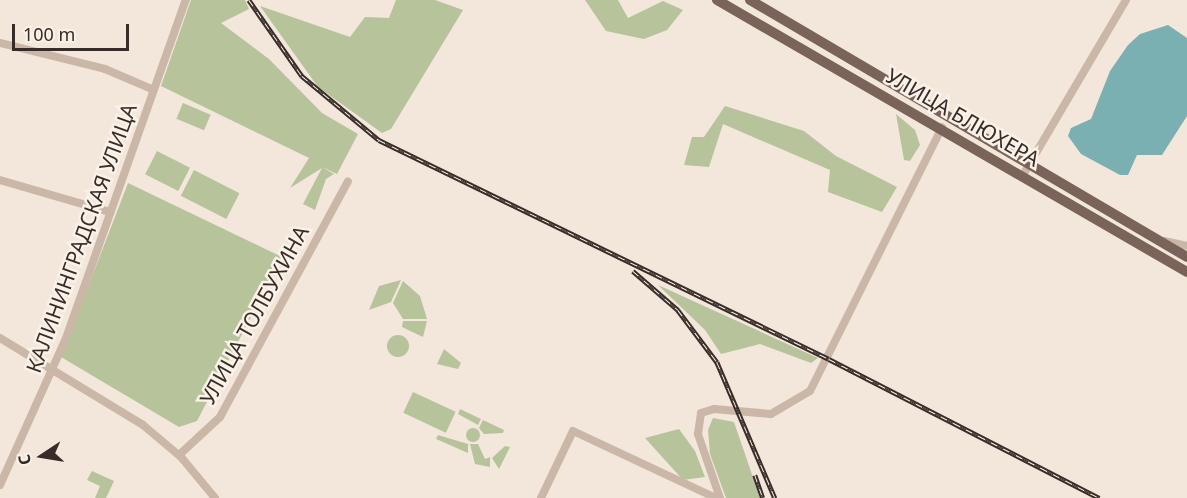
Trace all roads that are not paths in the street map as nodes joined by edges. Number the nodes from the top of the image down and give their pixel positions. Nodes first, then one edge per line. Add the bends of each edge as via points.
1 (186, 0) edge
2 (717, 0) edge
3 (750, 0) edge
4 (1126, 0) edge
5 (0, 43) edge
6 (154, 90) junction
7 (948, 116) junction
8 (942, 127) junction
9 (1031, 162) junction
10 (1023, 175) junction
11 (0, 180) edge
12 (348, 181) dead end
13 (110, 212) junction
14 (1157, 239) junction
15 (1187, 246) edge
16 (1187, 257) edge
17 (1187, 272) edge
18 (0, 338) edge
19 (54, 366) junction
20 (179, 454) junction
21 (0, 485) edge
22 (215, 498) edge
23 (541, 498) edge
24 (718, 498) edge

1 - 6 street, КАЛИНИНГРАДСКАЯ УЛИЦА
2 - 8 main road, УЛИЦА БЛЮХЕРА
3 - 7 main road, УЛИЦА БЛЮХЕРА
4 - 9 street
5 - 6 street via 105,69
6 - 13 street, КАЛИНИНГРАДСКАЯ УЛИЦА
7 - 8 main road
7 - 9 main road, УЛИЦА БЛЮХЕРА
8 - 10 main road, УЛИЦА БЛЮХЕРА
8 - 24 street via 810,391 771,414 714,409 701,413 698,434
9 - 10 street
9 - 14 main road, УЛИЦА БЛЮХЕРА
10 - 17 main road, УЛИЦА БЛЮХЕРА
11 - 13 street
12 - 20 street, УЛИЦА ТОЛБУХИНА via 220,417
13 - 19 street, КАЛИНИНГРАДСКАЯ УЛИЦА
14 - 15 street
14 - 16 main road, УЛИЦА БЛЮХЕРА
18 - 19 street
19 - 20 street
19 - 21 street, КАЛИНИНГРАДСКАЯ УЛИЦА
20 - 22 street
23 - 24 street via 573,431

